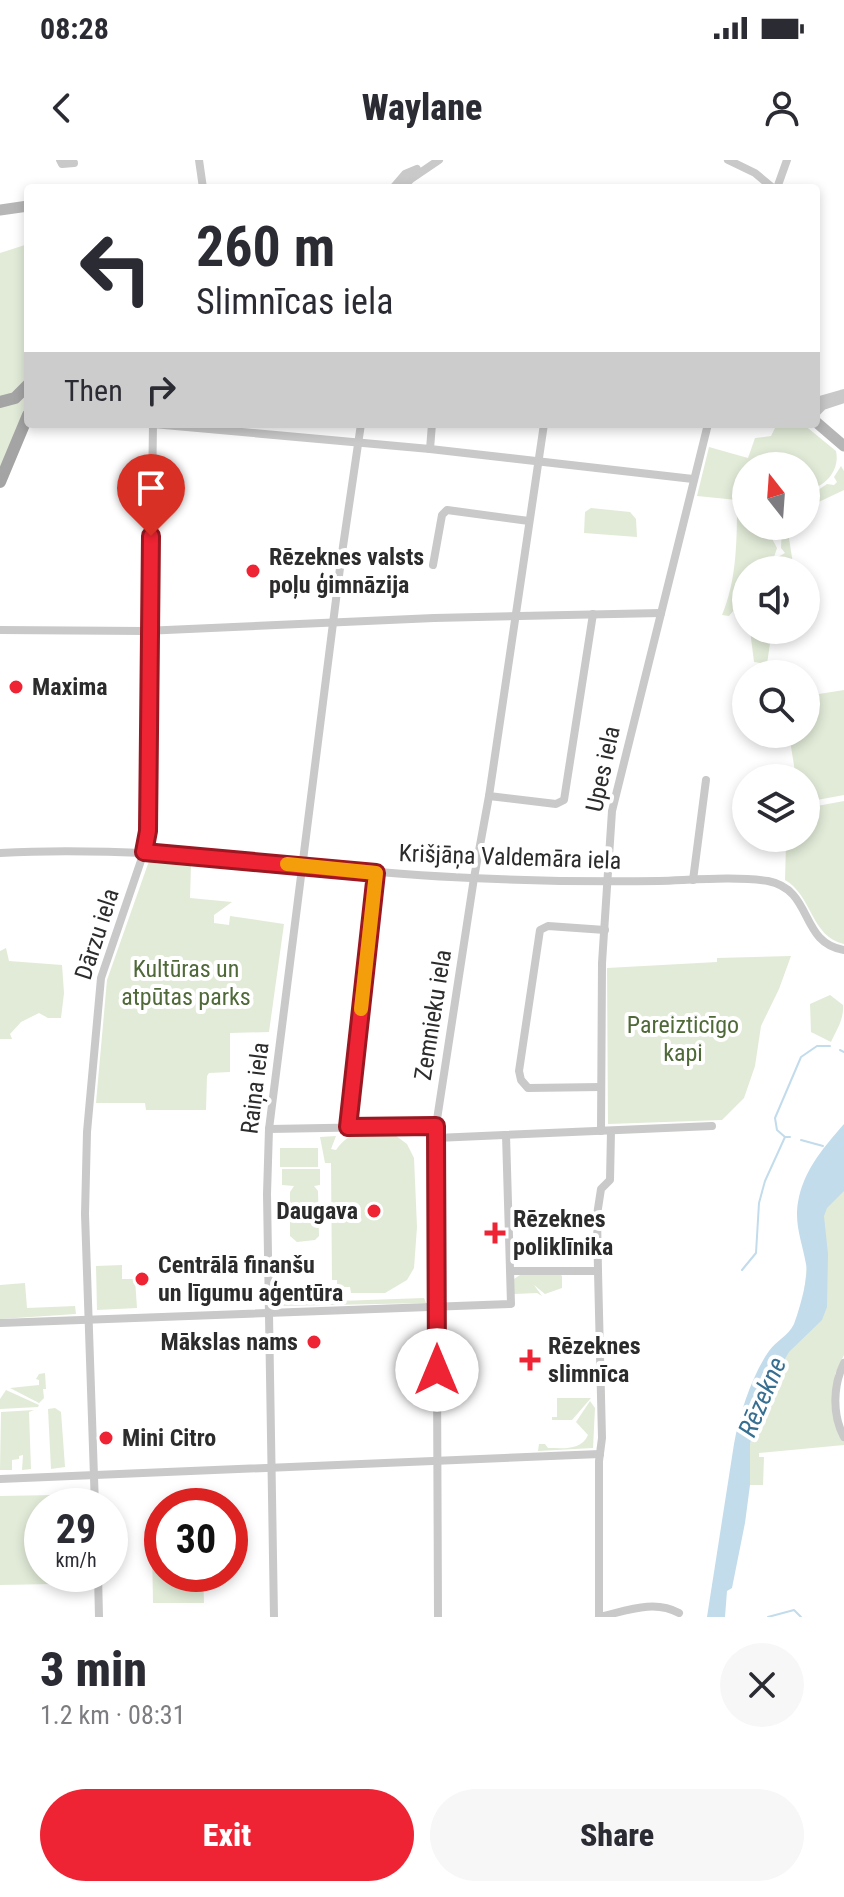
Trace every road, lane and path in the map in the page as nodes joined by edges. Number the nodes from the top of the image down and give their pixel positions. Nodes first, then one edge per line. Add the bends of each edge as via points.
1 (60, 160) edge
2 (199, 160) edge
3 (439, 160) edge
4 (728, 160) edge
5 (787, 160) edge
6 (74, 163) dead end
7 (426, 168) junction
8 (202, 184) edge
9 (396, 184) edge
10 (407, 184) edge
11 (770, 184) edge
12 (777, 184) edge
13 (24, 207) edge
14 (0, 210) edge
15 (24, 389) edge
16 (844, 396) edge
17 (0, 402) edge
18 (820, 406) edge
19 (24, 425) edge
20 (820, 425) edge
21 (153, 428) edge
22 (242, 428) edge
23 (360, 428) edge
24 (432, 428) edge
25 (543, 428) edge
26 (707, 428) edge
27 (358, 443) junction
28 (844, 446) edge
29 (430, 449) junction
30 (539, 462) junction
31 (693, 479) junction
32 (0, 482) edge
33 (529, 521) junction
34 (433, 565) dead end
35 (661, 613) junction
36 (593, 614) junction
37 (515, 616) junction
38 (333, 623) junction
39 (0, 630) edge
40 (150, 631) junction
41 (706, 780) dead end
42 (489, 796) junction
43 (144, 852) junction
44 (0, 853) edge
45 (303, 866) junction
46 (376, 873) junction
47 (474, 878) junction
48 (693, 880) junction
49 (608, 881) junction
50 (605, 930) junction
51 (844, 950) edge
52 (601, 1087) junction
53 (436, 1126) junction
54 (712, 1126) dead end
55 (348, 1127) junction
56 (269, 1129) junction
57 (606, 1131) junction
58 (506, 1135) junction
59 (436, 1138) junction
60 (511, 1271) junction
61 (598, 1271) junction
62 (436, 1306) junction
63 (269, 1312) junction
64 (89, 1319) junction
65 (0, 1323) edge
66 (844, 1363) edge
67 (844, 1437) edge
68 (600, 1454) junction
69 (437, 1461) junction
70 (272, 1469) junction
71 (94, 1476) junction
72 (0, 1479) edge
73 (94, 1488) edge
74 (98, 1592) edge
75 (679, 1613) dead end
76 (99, 1617) edge
77 (274, 1617) edge
78 (438, 1617) edge
79 (599, 1617) edge

1 - 6 street
2 - 8 street
3 - 7 street
4 - 11 street
5 - 12 street
7 - 9 street via 405,174
7 - 10 street
13 - 14 main road
15 - 17 main road
16 - 18 street
19 - 32 main road
20 - 28 main road
21 - 40 street, Dārzu iela
22 - 27 street
23 - 27 street, Raiņa iela
24 - 29 street
25 - 30 street, Zemnieku iela
26 - 31 street, Upes iela
27 - 29 street
27 - 38 street, Raiņa iela
29 - 30 street
30 - 31 street
30 - 33 street, Zemnieku iela
31 - 35 street, Upes iela
33 - 34 street via 447,510
33 - 37 street, Zemnieku iela
35 - 36 street
35 - 49 street, Upes iela via 612,811
36 - 37 street
36 - 42 street via 564,800 556,804
37 - 38 street
37 - 42 street, Zemnieku iela
38 - 40 street
38 - 45 street, Raiņa iela
39 - 40 street
40 - 43 street, Dārzu iela
41 - 48 street
42 - 47 street, Zemnieku iela
43 - 44 street, Krišjāņa Valdemāra iela
43 - 45 street, Krišjāņa Valdemāra iela
43 - 64 street, Dārzu iela via 101,978 96,1015 85,1214
45 - 46 street, Krišjāņa Valdemāra iela
45 - 56 street, Raiņa iela
46 - 47 street, Krišjāņa Valdemāra iela
46 - 55 street
47 - 49 street, Krišjāņa Valdemāra iela
47 - 53 street, Zemnieku iela
48 - 49 street, Krišjāņa Valdemāra iela
48 - 51 street, Krišjāņa Valdemāra iela via 779,884 792,892 821,939
49 - 50 street, Upes iela
50 - 52 street, Upes iela
50 - 52 street via 540,930 519,1071 528,1088
52 - 57 street, Upes iela
53 - 55 street
53 - 59 street, Zemnieku iela
54 - 57 street
55 - 56 street
56 - 63 street, Raiņa iela
57 - 58 street
57 - 61 street, Upes iela via 610,1180 601,1189 597,1215
58 - 59 street
58 - 60 street
59 - 62 street, Zemnieku iela
60 - 61 street
60 - 62 street via 511,1304
61 - 68 street, Upes iela
62 - 63 street
62 - 69 street, Zemnieku iela
63 - 64 street
63 - 70 street, Raiņa iela
64 - 65 street
64 - 71 street, Dārzu iela
66 - 67 street via 835,1402
68 - 69 street
68 - 79 street, Upes iela
69 - 70 street
69 - 78 street, Zemnieku iela
70 - 71 street
70 - 77 street, Raiņa iela
71 - 72 street
71 - 73 street, Dārzu iela
74 - 76 street
75 - 79 street via 650,1606

